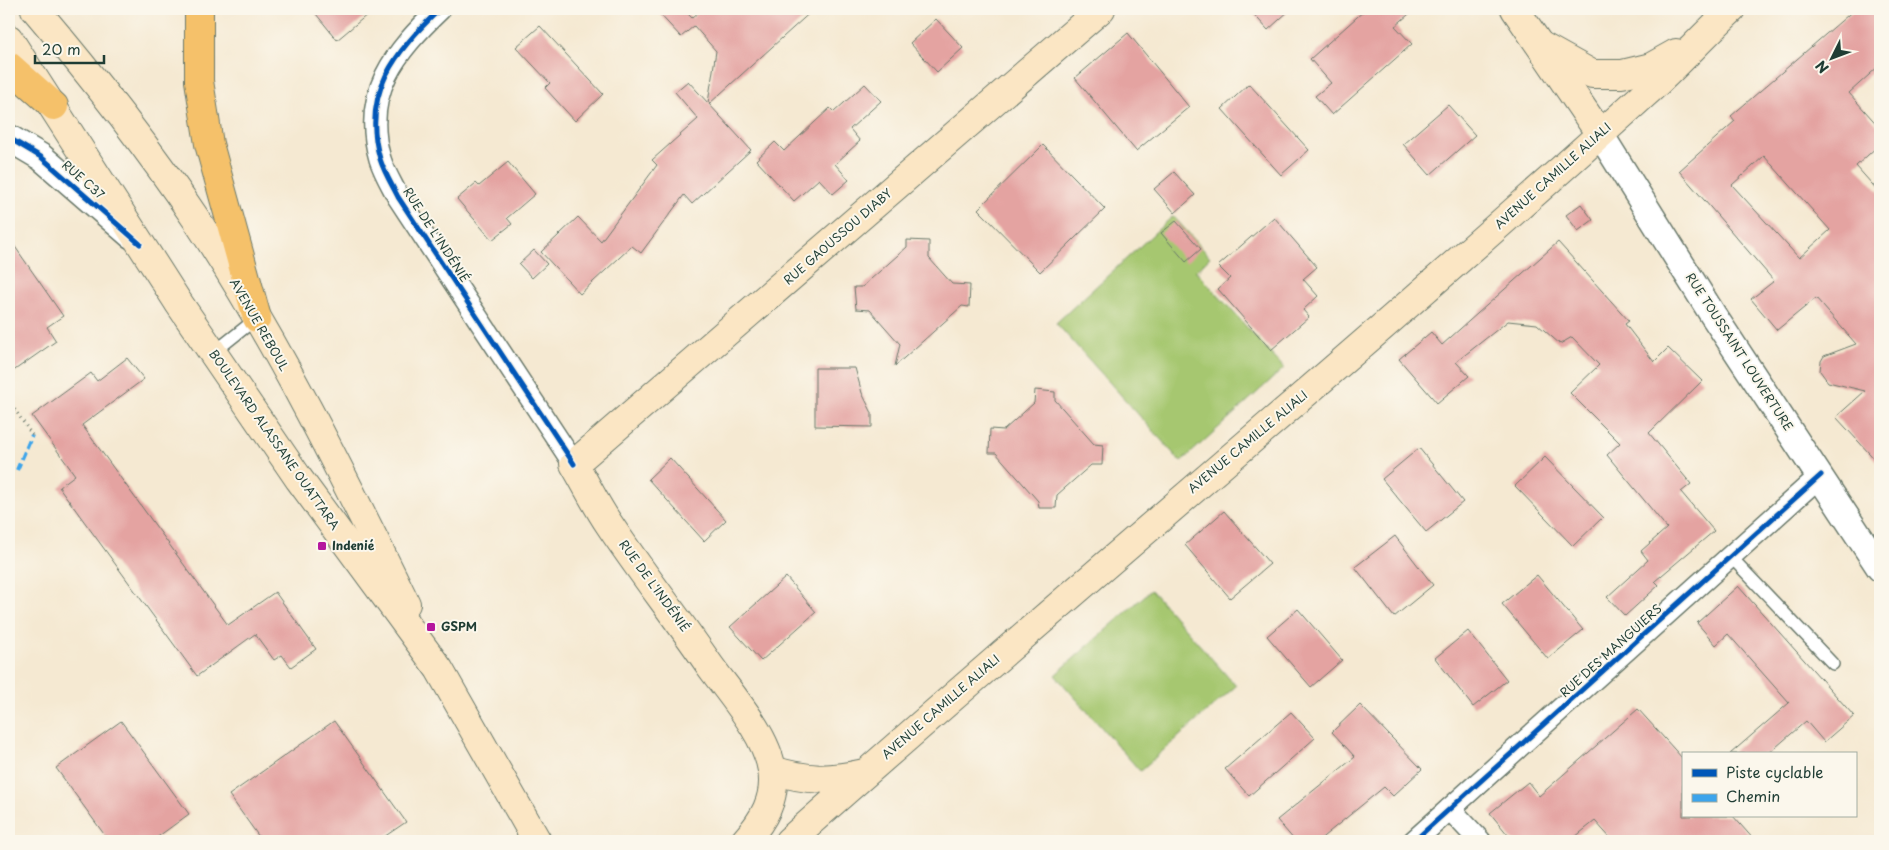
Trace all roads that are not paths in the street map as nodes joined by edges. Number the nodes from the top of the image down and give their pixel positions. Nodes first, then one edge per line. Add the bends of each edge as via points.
1 (35, 9) edge
2 (199, 9) edge
3 (440, 9) edge
4 (1101, 9) edge
5 (1515, 9) edge
6 (1732, 9) edge
7 (9, 38) edge
8 (1701, 38) junction
9 (1540, 45) junction
10 (9, 66) edge
11 (54, 106) junction
12 (1600, 134) junction
13 (9, 138) edge
14 (140, 244) junction
15 (256, 318) junction
16 (213, 353) junction
17 (574, 464) junction
18 (1821, 475) junction
19 (1731, 557) junction
20 (1880, 568) edge
21 (1833, 664) dead end
22 (439, 669) junction
23 (772, 770) junction
24 (866, 773) junction
25 (1450, 809) junction
26 (537, 841) edge
27 (745, 841) edge
28 (789, 841) edge
29 (1414, 841) edge
30 (1480, 841) edge

1 - 15 main road, AVENUE REBOUL via 140,139 196,220
2 - 15 highway via 199,81 209,144
3 - 17 street, RUE DE L'INDÉNIÉ via 397,57 380,86 374,121 380,160 398,197
4 - 17 main road, RUE GAOUSSOU DIABY
5 - 9 main road
6 - 8 main road, AVENUE CAMILLE ALIALI
7 - 11 main road, BOULEVARD ALASSANE OUATTARA
8 - 9 main road, AVENUE CAMILLE ALIALI via 1651,67 1622,74 1592,74
8 - 12 main road, AVENUE CAMILLE ALIALI via 1649,91
9 - 12 main road
10 - 11 highway
11 - 14 main road, BOULEVARD ALASSANE OUATTARA
12 - 18 street, RUE TOUSSAINT LOUVERTURE via 1714,315
12 - 24 main road, AVENUE CAMILLE ALIALI via 1365,342
13 - 14 street, RUE C37 via 41,157
14 - 16 main road, BOULEVARD ALASSANE OUATTARA
15 - 16 lane
15 - 22 main road, AVENUE REBOUL via 334,458
16 - 22 main road, BOULEVARD ALASSANE OUATTARA via 298,479
17 - 23 main road, RUE DE L'INDÉNIÉ via 609,524 748,719 761,740
18 - 19 street, RUE DES MANGUIERS
18 - 20 street, RUE TOUSSAINT LOUVERTURE
19 - 21 lane
19 - 25 street, RUE DES MANGUIERS
22 - 26 main road, BOULEVARD ALASSANE OUATTARA
23 - 24 main road via 818,780
23 - 27 main road, RUE DE L'INDÉNIÉ via 773,792 767,811
24 - 28 main road, AVENUE CAMILLE ALIALI
25 - 29 street, RUE DES MANGUIERS
25 - 30 street

